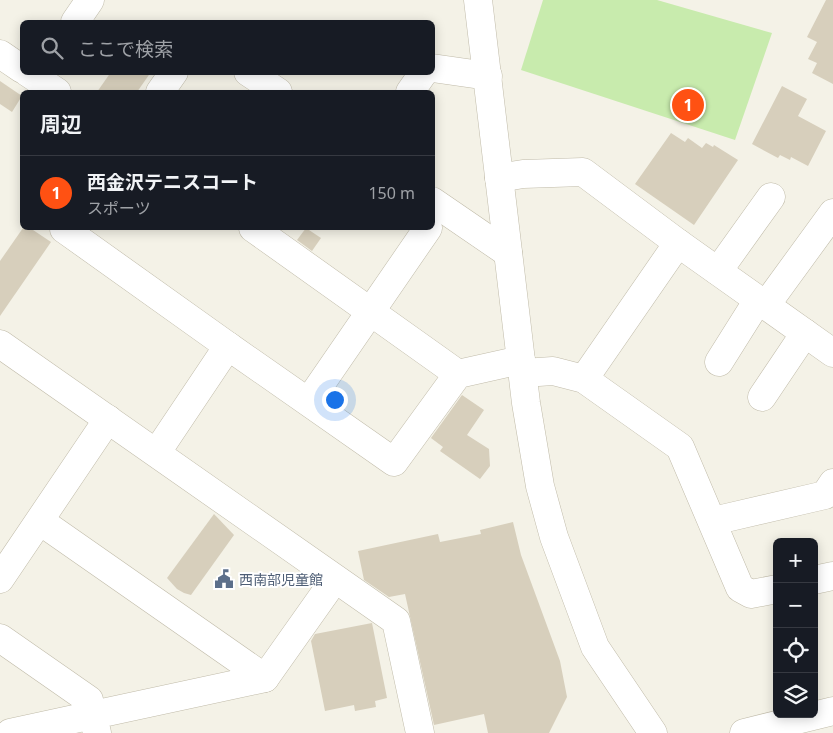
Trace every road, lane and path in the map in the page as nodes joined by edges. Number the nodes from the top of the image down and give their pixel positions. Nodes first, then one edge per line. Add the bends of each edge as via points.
1 (90, 0) edge
2 (478, 0) edge
3 (76, 20) edge
4 (0, 54) edge
5 (20, 67) edge
6 (435, 68) edge
7 (172, 75) edge
8 (252, 75) edge
9 (422, 75) edge
10 (488, 76) junction
11 (161, 90) edge
12 (275, 90) edge
13 (411, 90) edge
14 (499, 178) junction
15 (771, 197) dead end
16 (833, 213) edge
17 (435, 216) edge
18 (65, 230) edge
19 (255, 230) edge
20 (424, 230) edge
21 (678, 243) junction
22 (508, 253) junction
23 (718, 271) junction
24 (762, 303) junction
25 (371, 310) junction
26 (805, 333) junction
27 (0, 344) edge
28 (228, 346) junction
29 (833, 353) edge
30 (719, 362) dead end
31 (522, 367) junction
32 (458, 374) junction
33 (584, 379) junction
34 (762, 397) dead end
35 (309, 401) junction
36 (108, 419) junction
37 (157, 452) junction
38 (833, 483) edge
39 (40, 521) junction
40 (714, 521) junction
41 (833, 576) edge
42 (335, 578) junction
43 (0, 579) edge
44 (818, 579) edge
45 (773, 590) edge
46 (0, 638) edge
47 (265, 678) junction
48 (833, 711) edge
49 (95, 724) edge
50 (10, 733) edge
51 (420, 733) edge
52 (653, 733) edge
53 (744, 733) edge

1 - 3 street
2 - 10 street
4 - 5 street
6 - 10 street
7 - 11 street
8 - 12 street
9 - 13 street
10 - 14 street
14 - 21 street via 583,172
14 - 22 street
15 - 23 street
16 - 24 street
17 - 22 street
18 - 28 street
19 - 25 street
20 - 25 street
21 - 23 street
21 - 33 street
22 - 31 street
23 - 24 street
24 - 26 street
24 - 30 street
25 - 32 street
25 - 35 street
26 - 29 street
26 - 34 street
27 - 36 street
28 - 35 street
28 - 37 street
31 - 32 street
31 - 33 street
31 - 52 street via 540,486 557,546 595,647
32 - 35 street via 394,462
33 - 40 street via 680,447
36 - 37 street
36 - 39 street
37 - 42 street
38 - 40 street via 825,495
39 - 43 street
39 - 47 street
40 - 45 street via 740,588 751,594
41 - 44 street
42 - 47 street
42 - 51 street via 396,621
46 - 49 street via 89,700
47 - 49 street
48 - 53 street
49 - 50 street

